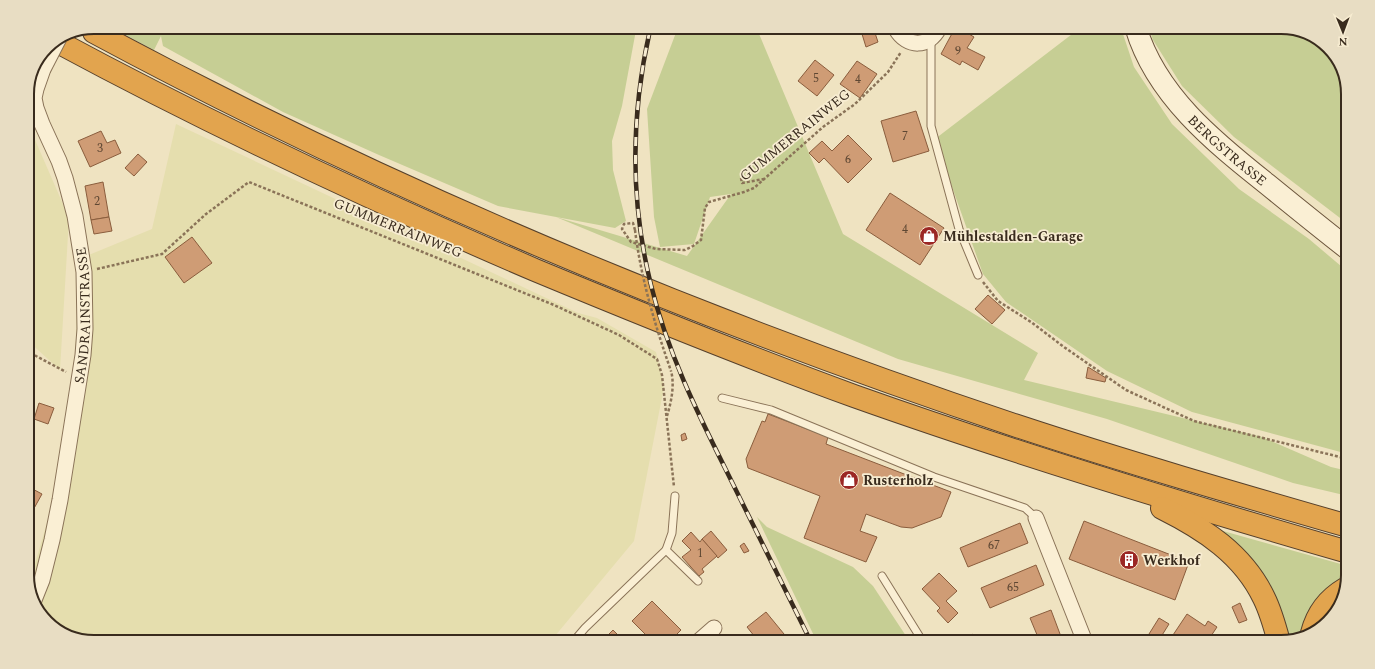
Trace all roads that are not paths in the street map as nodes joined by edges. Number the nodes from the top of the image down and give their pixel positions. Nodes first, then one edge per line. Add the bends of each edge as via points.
1 (98, 34) edge
2 (900, 34) edge
3 (935, 34) edge
4 (1139, 34) edge
5 (61, 44) edge
6 (52, 51) edge
7 (34, 98) edge
8 (34, 98) edge
9 (1341, 243) edge
10 (978, 275) road end
11 (722, 398) dead end
12 (1117, 484) junction
13 (675, 496) road end
14 (1282, 507) junction
15 (1341, 517) edge
16 (1036, 518) joint
17 (1341, 524) edge
18 (666, 550) junction
19 (1341, 550) edge
20 (882, 576) dead end
21 (698, 581) dead end
22 (37, 593) edge
23 (1337, 595) edge
24 (1316, 624) edge
25 (714, 628) dead end
26 (579, 635) edge
27 (706, 635) edge
28 (919, 635) edge
29 (1082, 635) edge
30 (1277, 635) edge

1 - 14 highway via 192,83 378,173 565,256 674,300 841,364 1018,426
2 - 3 street via 915,43
3 - 10 lane via 931,126 959,229
4 - 9 main road, BERGSTRASSE via 1152,64 1171,95 1184,110 1234,158
5 - 12 highway via 184,108 364,194 598,297 853,396
6 - 7 street, SANDRAINSTRASSE, bridge via 43,69
8 - 22 street, SANDRAINSTRASSE, bridge via 65,178 75,216 84,272 85,329 59,507
11 - 16 lane via 771,410 934,477 1025,508
12 - 19 highway
12 - 30 highway via 1201,529 1237,558 1264,598
13 - 18 lane via 672,532
14 - 15 highway
14 - 17 highway
16 - 29 street
18 - 21 lane
18 - 26 lane
20 - 28 lane
23 - 24 highway via 1323,608
25 - 27 street

